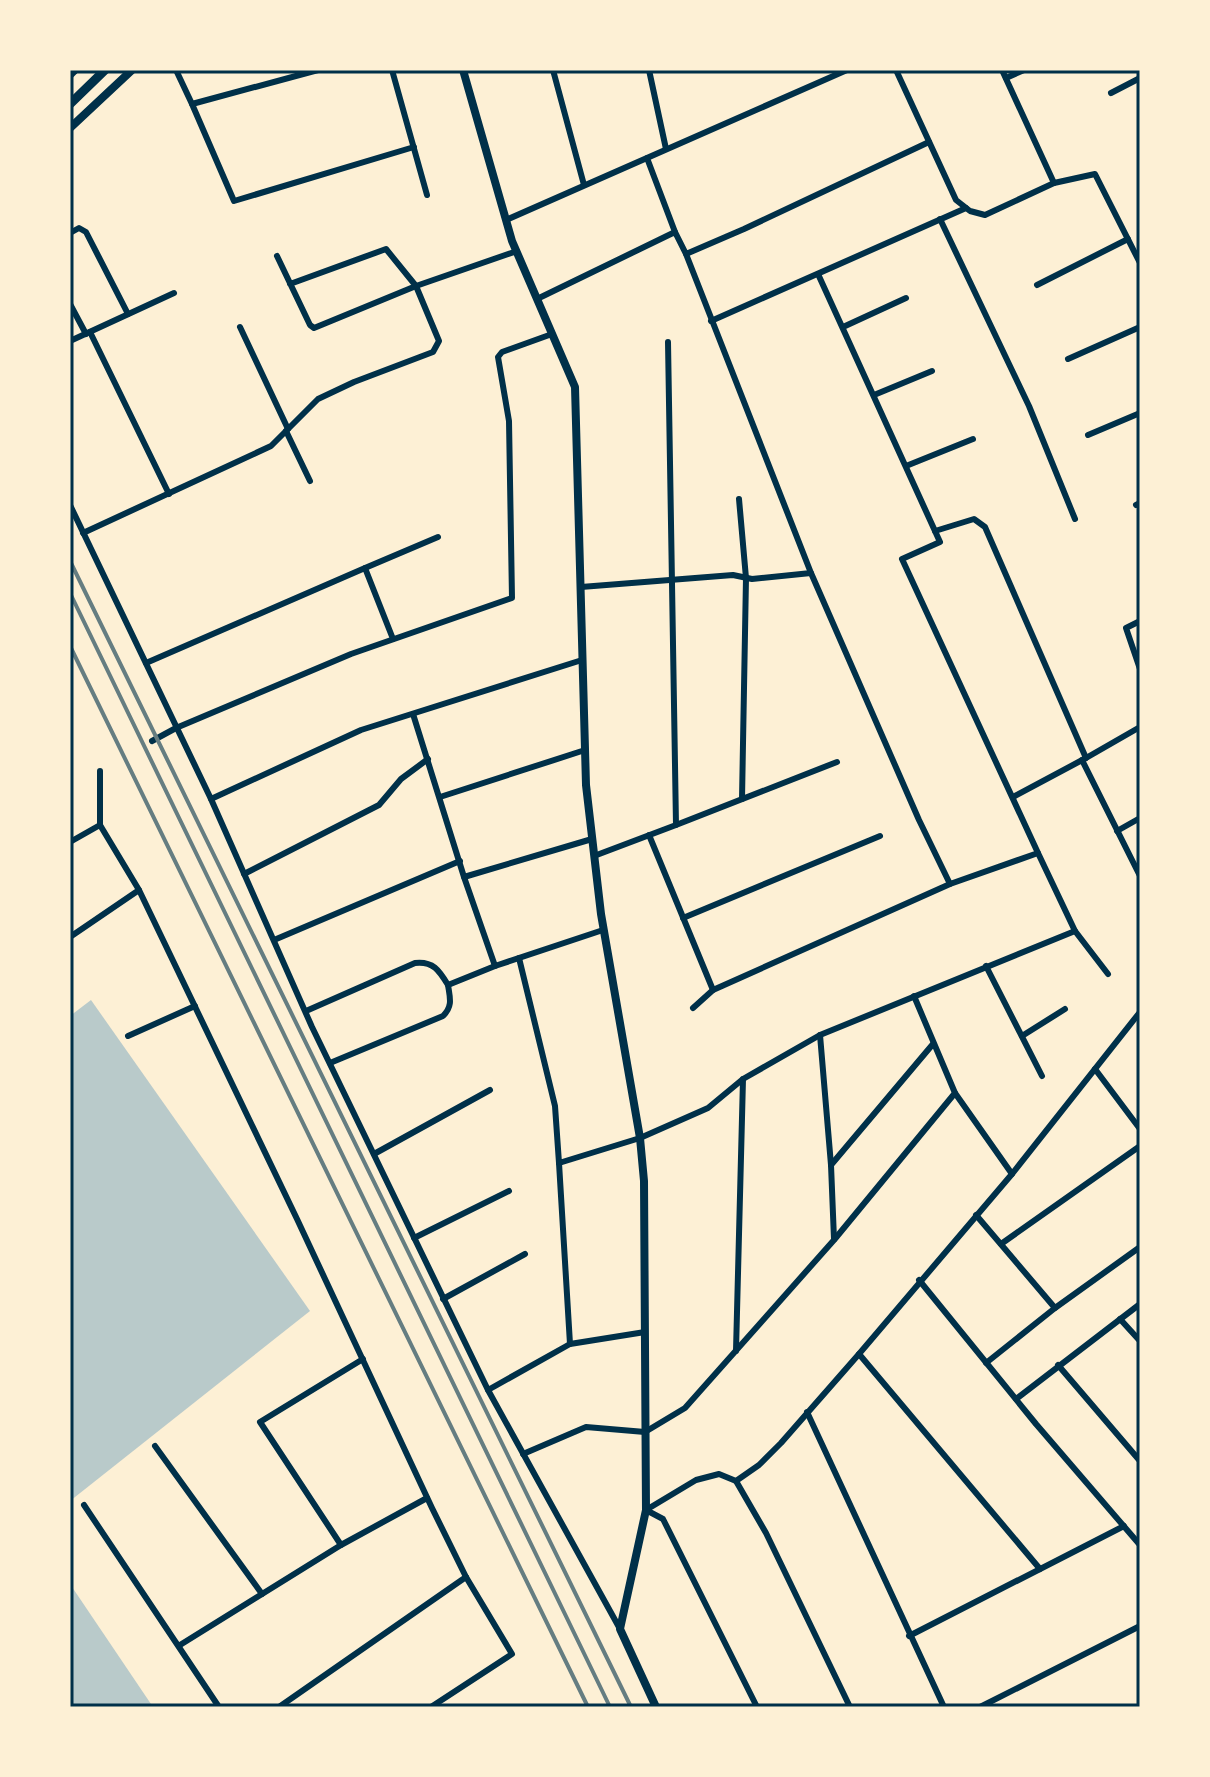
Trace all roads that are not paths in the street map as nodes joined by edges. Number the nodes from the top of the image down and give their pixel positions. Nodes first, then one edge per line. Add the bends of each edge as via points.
1 (105, 70) edge
2 (132, 70) edge
3 (176, 70) edge
4 (318, 70) edge
5 (392, 70) edge
6 (463, 70) edge
7 (553, 70) edge
8 (649, 70) edge
9 (847, 70) edge
10 (896, 70) edge
11 (1002, 70) edge
12 (1024, 70) edge
13 (1006, 78) junction
14 (1140, 78) edge
15 (1111, 93) dead end
16 (70, 104) edge
17 (192, 104) junction
18 (70, 128) edge
19 (929, 142) junction
20 (414, 147) junction
21 (666, 149) junction
22 (647, 158) junction
23 (1054, 183) junction
24 (584, 185) junction
25 (427, 195) dead end
26 (966, 208) junction
27 (940, 219) junction
28 (506, 220) junction
29 (675, 232) junction
30 (70, 233) edge
31 (1128, 239) junction
32 (517, 251) junction
33 (686, 254) junction
34 (277, 256) dead end
35 (1140, 263) edge
36 (818, 274) junction
37 (290, 284) junction
38 (1037, 285) dead end
39 (416, 286) junction
40 (174, 293) dead end
41 (906, 298) dead end
42 (537, 299) junction
43 (70, 304) edge
44 (128, 314) junction
45 (711, 321) junction
46 (240, 327) dead end
47 (843, 327) junction
48 (1140, 327) edge
49 (88, 333) junction
50 (552, 334) junction
51 (70, 341) edge
52 (668, 342) dead end
53 (1068, 359) dead end
54 (932, 371) dead end
55 (874, 395) junction
56 (1140, 413) edge
57 (287, 430) junction
58 (1088, 435) dead end
59 (973, 439) dead end
60 (906, 466) junction
61 (310, 481) dead end
62 (169, 494) junction
63 (739, 499) dead end
64 (70, 505) edge
65 (1075, 519) dead end
66 (935, 531) junction
67 (83, 533) junction
68 (438, 537) dead end
69 (365, 568) junction
70 (811, 573) junction
71 (746, 578) junction
72 (673, 580) junction
73 (581, 587) junction
74 (1140, 621) edge
75 (393, 639) junction
76 (582, 660) junction
77 (146, 663) junction
78 (1140, 669) edge
79 (413, 714) junction
80 (1140, 727) edge
81 (176, 728) junction
82 (152, 741) dead end
83 (585, 750) junction
84 (428, 759) junction
85 (1084, 759) junction
86 (837, 762) dead end
87 (100, 771) dead end
88 (440, 797) junction
89 (1013, 797) junction
90 (211, 799) junction
91 (742, 799) junction
92 (1140, 818) edge
93 (100, 825) junction
94 (676, 825) junction
95 (1117, 831) junction
96 (649, 835) junction
97 (880, 836) dead end
98 (592, 839) junction
99 (70, 842) edge
100 (1038, 853) junction
101 (594, 856) junction
102 (460, 861) junction
103 (244, 874) junction
104 (1140, 876) edge
105 (464, 877) junction
106 (950, 884) junction
107 (139, 890) junction
108 (683, 918) junction
109 (603, 930) junction
110 (1075, 931) junction
111 (70, 937) edge
112 (274, 940) junction
113 (519, 958) junction
114 (495, 966) junction
115 (986, 966) junction
116 (1108, 974) dead end
117 (448, 985) junction
118 (713, 990) junction
119 (914, 996) junction
120 (195, 1006) junction
121 (693, 1008) dead end
122 (1065, 1009) dead end
123 (306, 1011) junction
124 (1140, 1012) edge
125 (820, 1035) junction
126 (128, 1036) dead end
127 (1022, 1036) junction
128 (933, 1044) junction
129 (330, 1063) junction
130 (1095, 1069) junction
131 (1042, 1076) dead end
132 (743, 1079) junction
133 (490, 1090) dead end
134 (955, 1093) junction
135 (1140, 1129) edge
136 (640, 1138) junction
137 (1140, 1146) edge
138 (374, 1154) junction
139 (559, 1163) junction
140 (831, 1165) junction
141 (1012, 1174) junction
142 (509, 1191) dead end
143 (976, 1215) junction
144 (414, 1238) junction
145 (834, 1240) junction
146 (1001, 1244) junction
147 (1140, 1247) edge
148 (525, 1254) dead end
149 (919, 1280) junction
150 (443, 1299) junction
151 (1140, 1304) edge
152 (1055, 1308) junction
153 (1120, 1319) junction
154 (645, 1332) junction
155 (1140, 1341) edge
156 (570, 1344) junction
157 (736, 1351) junction
158 (859, 1354) junction
159 (363, 1359) junction
160 (986, 1363) junction
161 (1058, 1365) junction
162 (488, 1390) junction
163 (1016, 1399) junction
164 (807, 1412) junction
165 (645, 1432) junction
166 (155, 1446) dead end
167 (523, 1454) junction
168 (1140, 1461) edge
169 (736, 1481) junction
170 (427, 1498) junction
171 (84, 1505) dead end
172 (646, 1510) junction
173 (1124, 1526) junction
174 (341, 1545) junction
175 (1140, 1545) edge
176 (1040, 1569) junction
177 (466, 1577) junction
178 (262, 1594) junction
179 (1140, 1626) edge
180 (620, 1629) junction
181 (909, 1636) junction
182 (180, 1645) junction
183 (219, 1707) edge
184 (279, 1707) edge
185 (431, 1707) edge
186 (656, 1707) edge
187 (757, 1707) edge
188 (850, 1707) edge
189 (944, 1707) edge
190 (980, 1707) edge

1 - 16 main road
2 - 18 street
3 - 17 street
4 - 17 street
5 - 20 street
6 - 28 street
7 - 24 street
8 - 21 street
9 - 21 street
10 - 19 street
11 - 13 street
12 - 13 street
13 - 23 street
14 - 15 street
17 - 20 street via 234,201
19 - 26 street via 956,200
19 - 33 street
20 - 25 street
21 - 22 street
22 - 24 street
22 - 29 street
23 - 26 street via 985,215
23 - 31 street via 1095,174
24 - 28 street
26 - 27 street
27 - 36 street
27 - 65 street via 1029,406
28 - 32 street
29 - 33 street
29 - 42 street
30 - 44 street via 79,228 86,232
31 - 35 street
31 - 38 street
32 - 39 street
32 - 42 street
33 - 45 street
34 - 37 street
36 - 45 street
36 - 47 street
37 - 39 street via 386,249
37 - 39 street via 314,328
39 - 57 street via 438,347 318,399
40 - 44 street
41 - 47 street
42 - 50 street
43 - 49 street
44 - 49 street
45 - 70 street
46 - 57 street
47 - 55 street
48 - 53 street
49 - 51 street
49 - 62 street
50 - 73 street via 575,387
50 - 75 street via 498,357 509,421 512,598
52 - 72 street
54 - 55 street
55 - 60 street
56 - 58 street
57 - 61 street
57 - 62 street via 271,446
59 - 60 street
60 - 66 street
62 - 67 street
63 - 71 street
64 - 67 street
66 - 85 street via 974,519 985,527
66 - 89 street via 940,542 902,559
67 - 77 street
68 - 69 street
69 - 75 street
69 - 77 street
70 - 71 street
70 - 106 street
71 - 72 street
71 - 91 street
72 - 73 street
72 - 94 street
73 - 76 street
74 - 78 street via 1126,628
75 - 81 street
76 - 79 street
76 - 83 street
77 - 81 street
79 - 84 street
79 - 90 street via 361,730
80 - 85 street
81 - 82 street
81 - 90 street
83 - 88 street
83 - 98 street
84 - 88 street
84 - 103 street via 379,805
85 - 89 street
85 - 95 street
86 - 91 street
87 - 93 street
88 - 102 street
89 - 100 street
90 - 103 street
91 - 94 street
92 - 95 street
93 - 99 street
93 - 107 street
94 - 96 street
95 - 104 street
96 - 101 street
96 - 108 street
97 - 108 street
98 - 101 street
98 - 105 street
100 - 106 street
100 - 110 street
101 - 109 street
102 - 105 street
102 - 112 street
103 - 112 street
105 - 114 street
106 - 118 street
107 - 111 street
107 - 120 street
108 - 118 street
109 - 113 street
109 - 136 street
110 - 115 street
110 - 116 street
112 - 123 street
113 - 114 street
113 - 139 street via 555,1106
114 - 117 street
115 - 119 street
115 - 127 street
117 - 123 street via 433,965 415,963
117 - 129 street via 451,1002 443,1016
118 - 121 street
119 - 125 street
119 - 128 street
120 - 126 street
120 - 159 street
122 - 127 street
123 - 129 street
124 - 130 street
125 - 132 street
125 - 140 street
127 - 131 street
128 - 134 street
128 - 140 street
129 - 138 street
130 - 135 street
130 - 141 street
132 - 136 street via 708,1108
132 - 157 street
133 - 138 street
134 - 141 street
134 - 145 street
136 - 139 street
136 - 154 street
137 - 146 street
138 - 144 street
139 - 156 street
140 - 145 street
141 - 143 street
142 - 144 street
143 - 146 street
143 - 149 street
144 - 150 street
145 - 157 street
146 - 152 street
147 - 152 street
148 - 150 street
149 - 158 street
149 - 160 street
150 - 162 street
151 - 153 street
152 - 160 street
153 - 155 street
153 - 161 street
154 - 156 street
154 - 165 street
156 - 162 street
157 - 165 street via 685,1408
158 - 164 street
158 - 176 street
159 - 170 street
159 - 174 street via 260,1422
160 - 163 street
161 - 163 street
161 - 168 street
162 - 167 street
163 - 173 street
164 - 169 street via 759,1465
164 - 181 street
165 - 167 street via 586,1427
165 - 172 street
166 - 178 street
167 - 180 street
169 - 172 street via 719,1474 696,1480
169 - 188 street
170 - 174 street
170 - 177 street
171 - 182 street
172 - 180 street
172 - 187 street via 663,1519
173 - 175 street
173 - 176 street
174 - 178 street
176 - 181 street
177 - 184 street
177 - 185 street via 512,1654
178 - 182 street
179 - 190 street
180 - 186 street
181 - 189 street
182 - 183 street

